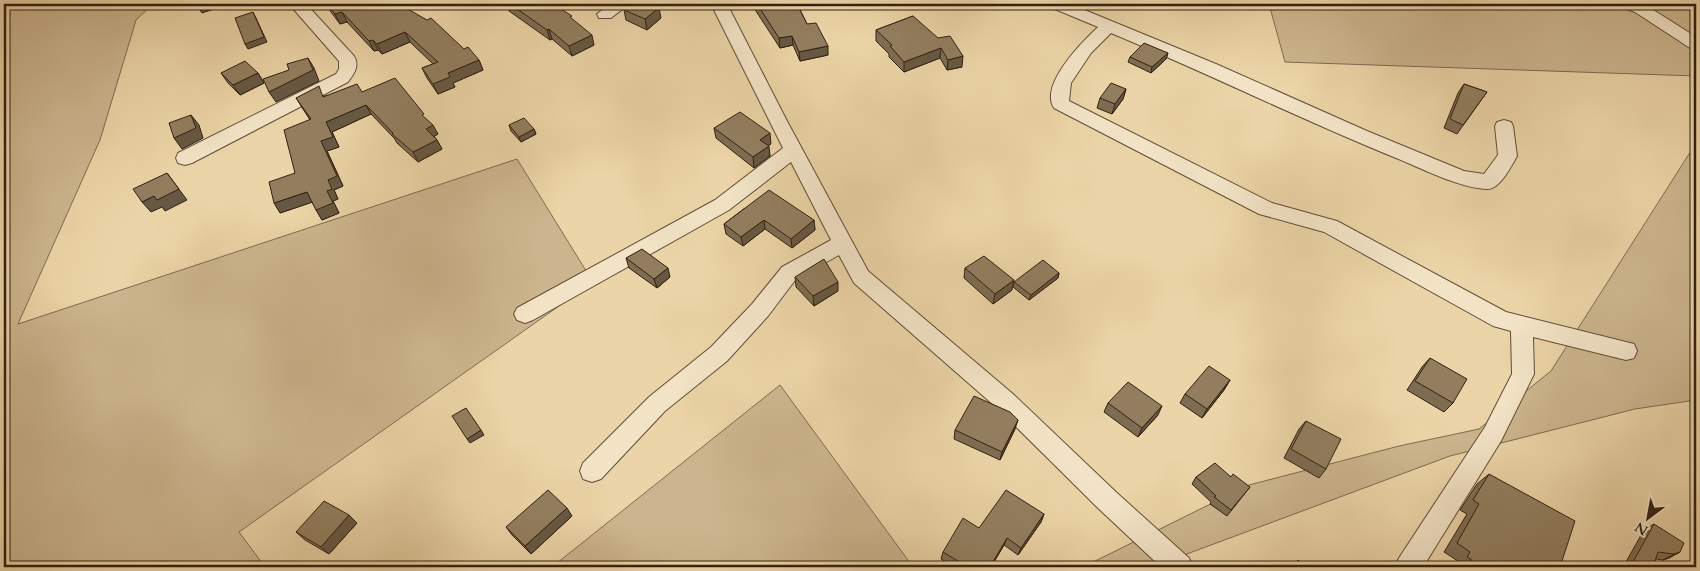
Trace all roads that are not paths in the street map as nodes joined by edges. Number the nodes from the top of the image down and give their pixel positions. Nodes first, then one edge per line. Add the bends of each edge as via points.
1 (297, 4) edge
2 (621, 4) edge
3 (719, 4) edge
4 (1056, 4) edge
5 (1628, 4) edge
6 (605, 14) dead end
7 (1109, 26) junction
8 (1696, 44) edge
9 (1504, 126) dead end
10 (794, 150) junction
11 (185, 158) dead end
12 (843, 242) junction
13 (525, 314) dead end
14 (1522, 325) junction
15 (1626, 351) dead end
16 (592, 471) dead end
17 (1180, 567) edge
18 (1408, 567) edge

1 - 11 street via 348,60 348,69 342,78
2 - 6 street
3 - 10 street
4 - 7 street
5 - 8 street
7 - 9 street via 1360,136 1461,176 1489,182 1508,156
7 - 14 street via 1085,49 1062,83 1060,104 1266,209 1330,226 1501,320
10 - 12 street
10 - 13 street via 722,206
12 - 16 street via 789,273 719,354 658,404
12 - 17 street via 861,277 1005,401
14 - 15 street
14 - 18 street via 1524,374 1493,434

